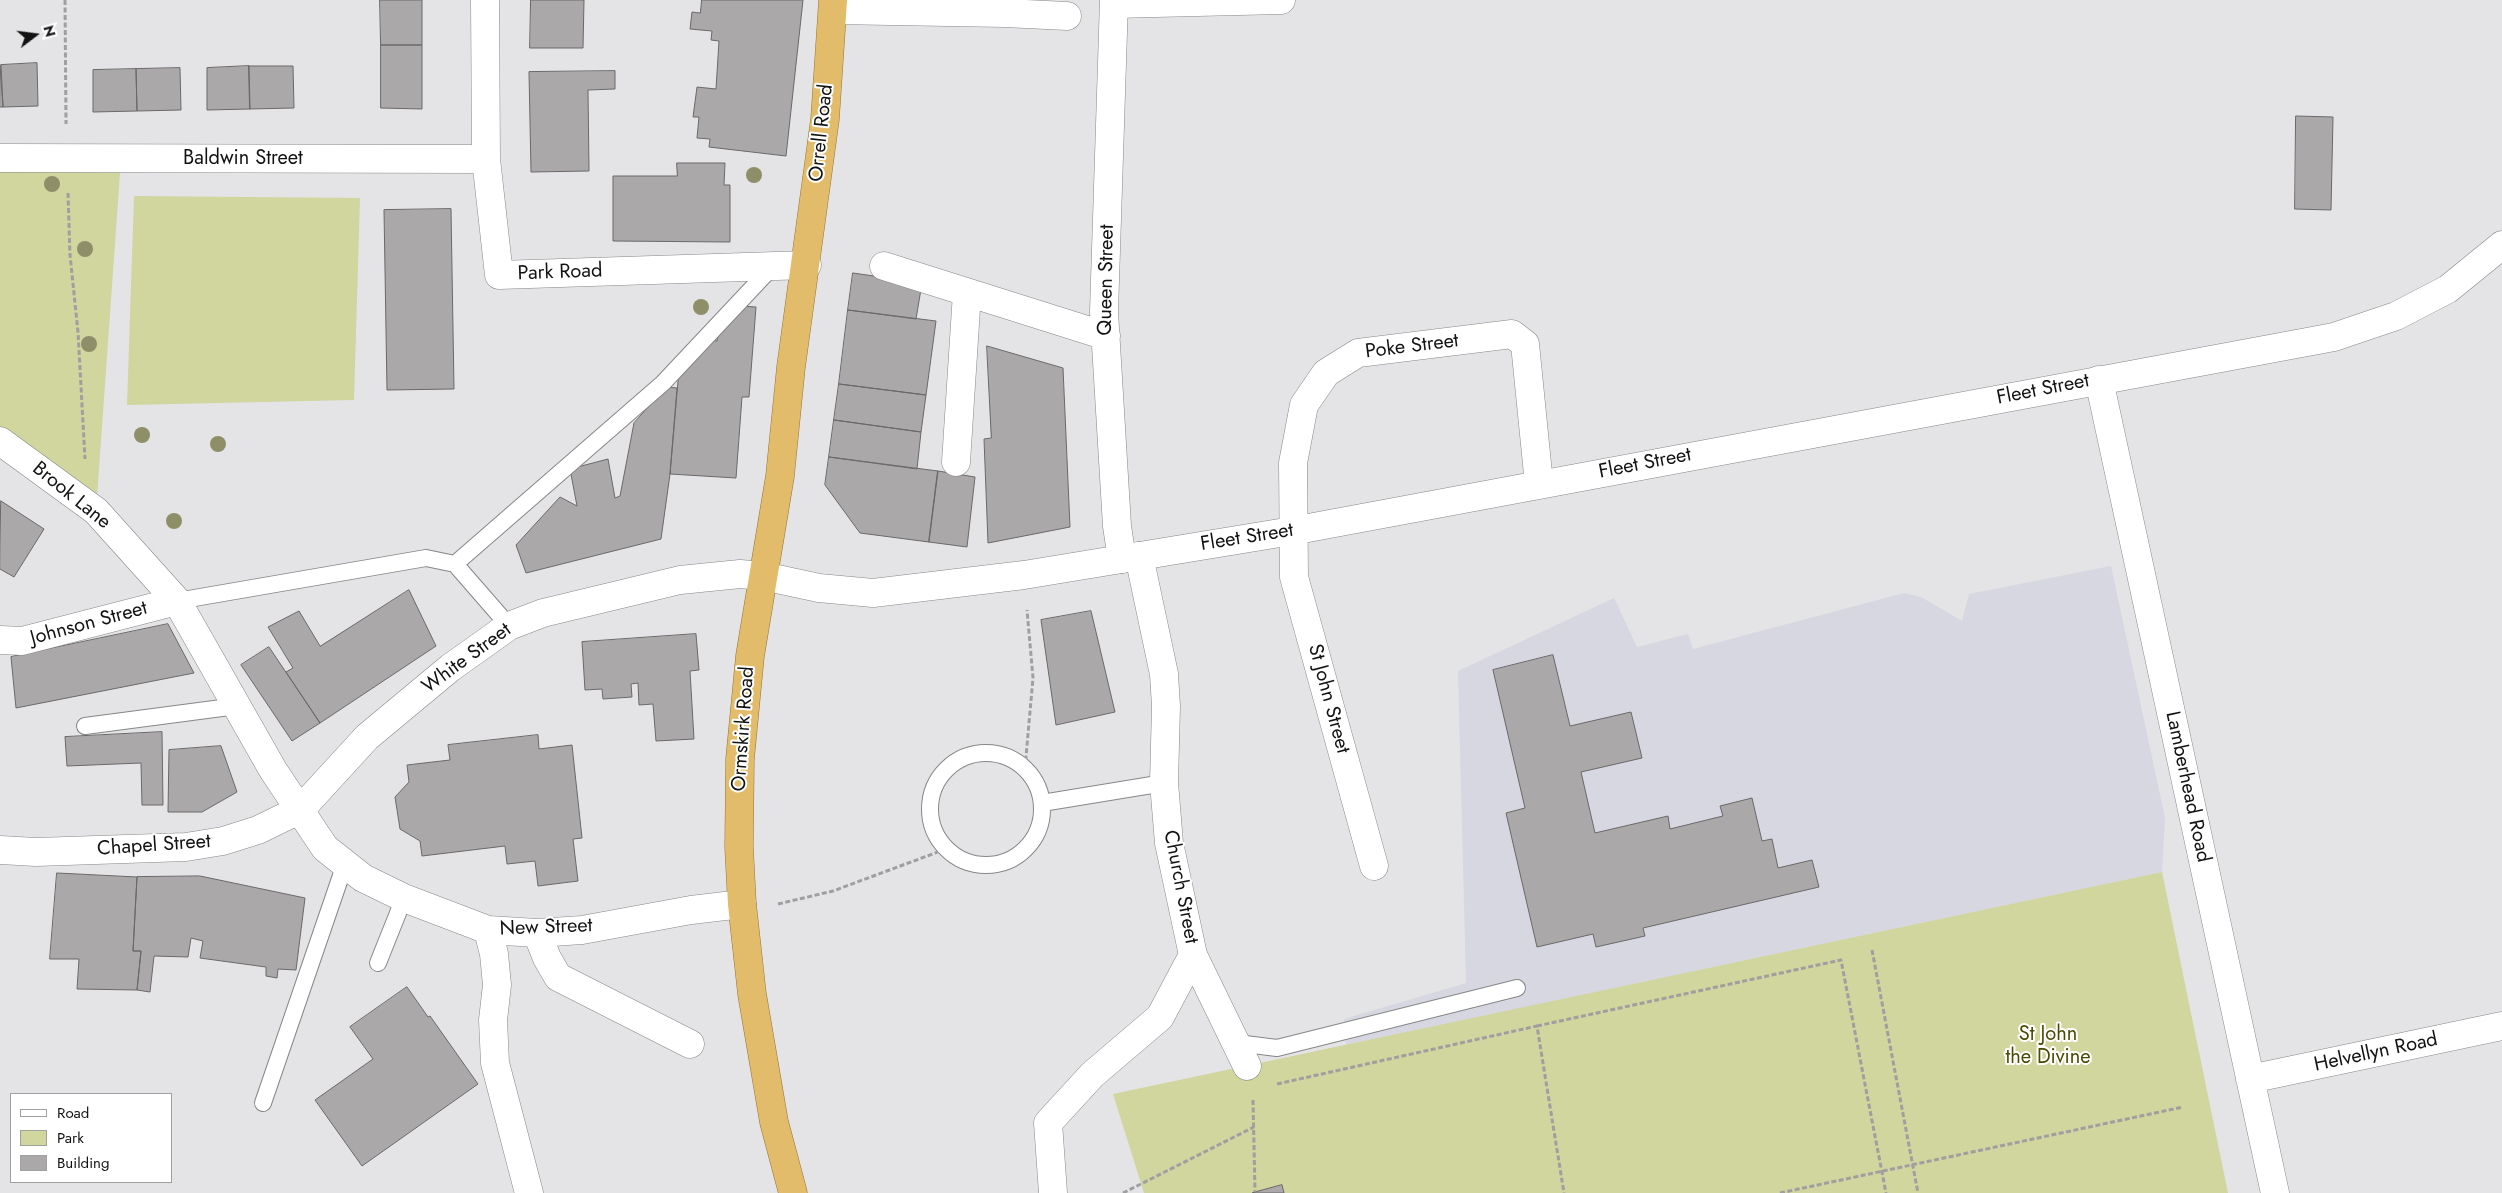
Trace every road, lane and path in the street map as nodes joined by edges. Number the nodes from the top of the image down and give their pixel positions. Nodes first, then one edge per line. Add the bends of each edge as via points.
1 (65, 0) edge
2 (485, 0) edge
3 (1281, 0) edge
4 (1114, 2) edge
5 (833, 5) edge
6 (1053, 11) edge
7 (0, 158) edge
8 (68, 158) junction
9 (486, 159) junction
10 (2502, 245) edge
11 (774, 265) junction
12 (807, 265) junction
13 (884, 266) dead end
14 (967, 293) junction
15 (1106, 336) junction
16 (2099, 380) junction
17 (0, 441) edge
18 (956, 462) dead end
19 (1539, 484) junction
20 (87, 505) junction
21 (1292, 531) junction
22 (1131, 557) junction
23 (456, 564) junction
24 (1024, 575) junction
25 (763, 576) junction
26 (177, 600) junction
27 (509, 626) junction
28 (0, 640) edge
29 (237, 706) junction
30 (85, 726) dead end
31 (1025, 768) junction
32 (1164, 783) junction
33 (1042, 803) junction
34 (301, 809) junction
35 (946, 849) junction
36 (0, 850) edge
37 (345, 864) junction
38 (1374, 866) dead end
39 (404, 898) junction
40 (742, 904) junction
41 (488, 930) junction
42 (537, 933) junction
43 (1872, 950) dead end
44 (1193, 955) junction
45 (378, 963) dead end
46 (1517, 988) dead end
47 (1537, 1026) junction
48 (2502, 1026) edge
49 (690, 1044) dead end
50 (1242, 1055) joint
51 (2250, 1080) junction
52 (1272, 1085) dead end
53 (1253, 1099) dead end
54 (263, 1103) dead end
55 (2183, 1107) dead end
56 (1254, 1127) junction
57 (1912, 1164) junction
58 (1881, 1170) junction
59 (1255, 1192) edge
60 (529, 1193) edge
61 (793, 1193) edge
62 (1053, 1193) edge
63 (1123, 1193) edge
64 (1564, 1193) edge
65 (1780, 1193) edge
66 (1886, 1193) edge
67 (1918, 1193) edge
68 (2275, 1193) edge

1 - 8 path via 64,97
2 - 9 street, Park Road
3 - 4 street
4 - 15 street, Queen Street
5 - 6 street via 1004,13
5 - 12 highway, Orrell Road via 825,119
7 - 8 street, Baldwin Street
8 - 9 street, Baldwin Street
8 - 20 path via 70,255 78,332
9 - 11 street, Park Road via 500,275
10 - 16 street, Fleet Street via 2448,289 2396,316 2334,337
11 - 12 street, Park Road
11 - 23 lane via 663,383
12 - 25 highway, Ormskirk Road via 791,368 780,476
13 - 14 street
14 - 15 street
14 - 18 street
15 - 22 street, Queen Street via 1117,526
16 - 19 street, Fleet Street
16 - 51 street, Lamberhead Road
17 - 20 street, Brook Lane
19 - 21 street, Fleet Street
19 - 21 street, Poke Street via 1525,344 1512,334 1358,353 1326,373 1304,405 1293,464
20 - 26 street, Brook Lane
21 - 22 street, Fleet Street
21 - 38 street, St John Street via 1294,577
22 - 24 street, Fleet Street
22 - 32 street, Church Street via 1164,674
23 - 26 lane via 426,558
23 - 27 lane
24 - 25 street, Fleet Street via 873,593 819,588
24 - 31 path via 1032,678
25 - 27 street, White Street via 740,574 680,580 543,613
25 - 40 highway, Ormskirk Road via 750,656 740,759
26 - 28 street, Johnson Street via 22,641
26 - 29 street, Brook Lane
27 - 34 street, White Street via 450,668 367,737
29 - 30 lane
29 - 34 street, New Street via 273,770
31 - 33 lane via 1037,784
31 - 35 lane via 1009,758 990,753 971,754 953,763 940,777 932,795 930,814 935,833
32 - 33 lane
32 - 44 street, Church Street via 1169,843
33 - 35 lane via 1035,837 1011,860 994,865 976,865
34 - 36 street, Chapel Street via 258,830 223,841 186,847 36,852
34 - 37 street, New Street via 325,848
35 - 40 path via 832,891 782,904
37 - 39 street, New Street via 363,878
37 - 54 lane
39 - 41 street, New Street
39 - 45 lane
40 - 42 street, New Street via 582,930
40 - 61 highway, Ormskirk Road via 752,994 774,1122
41 - 42 street, New Street
41 - 60 street via 497,985 493,1020 495,1063
42 - 49 street via 558,977
43 - 57 path
44 - 50 street
44 - 62 street, Church Street via 1160,1017 1092,1075 1048,1123
46 - 50 lane
47 - 52 path
47 - 58 path via 1840,960
47 - 64 path
48 - 51 street, Helvellyn Road
51 - 68 street, Lamberhead Road
53 - 56 path
55 - 57 path
56 - 59 path
56 - 63 path
57 - 58 path
57 - 67 path
58 - 65 path
58 - 66 path

